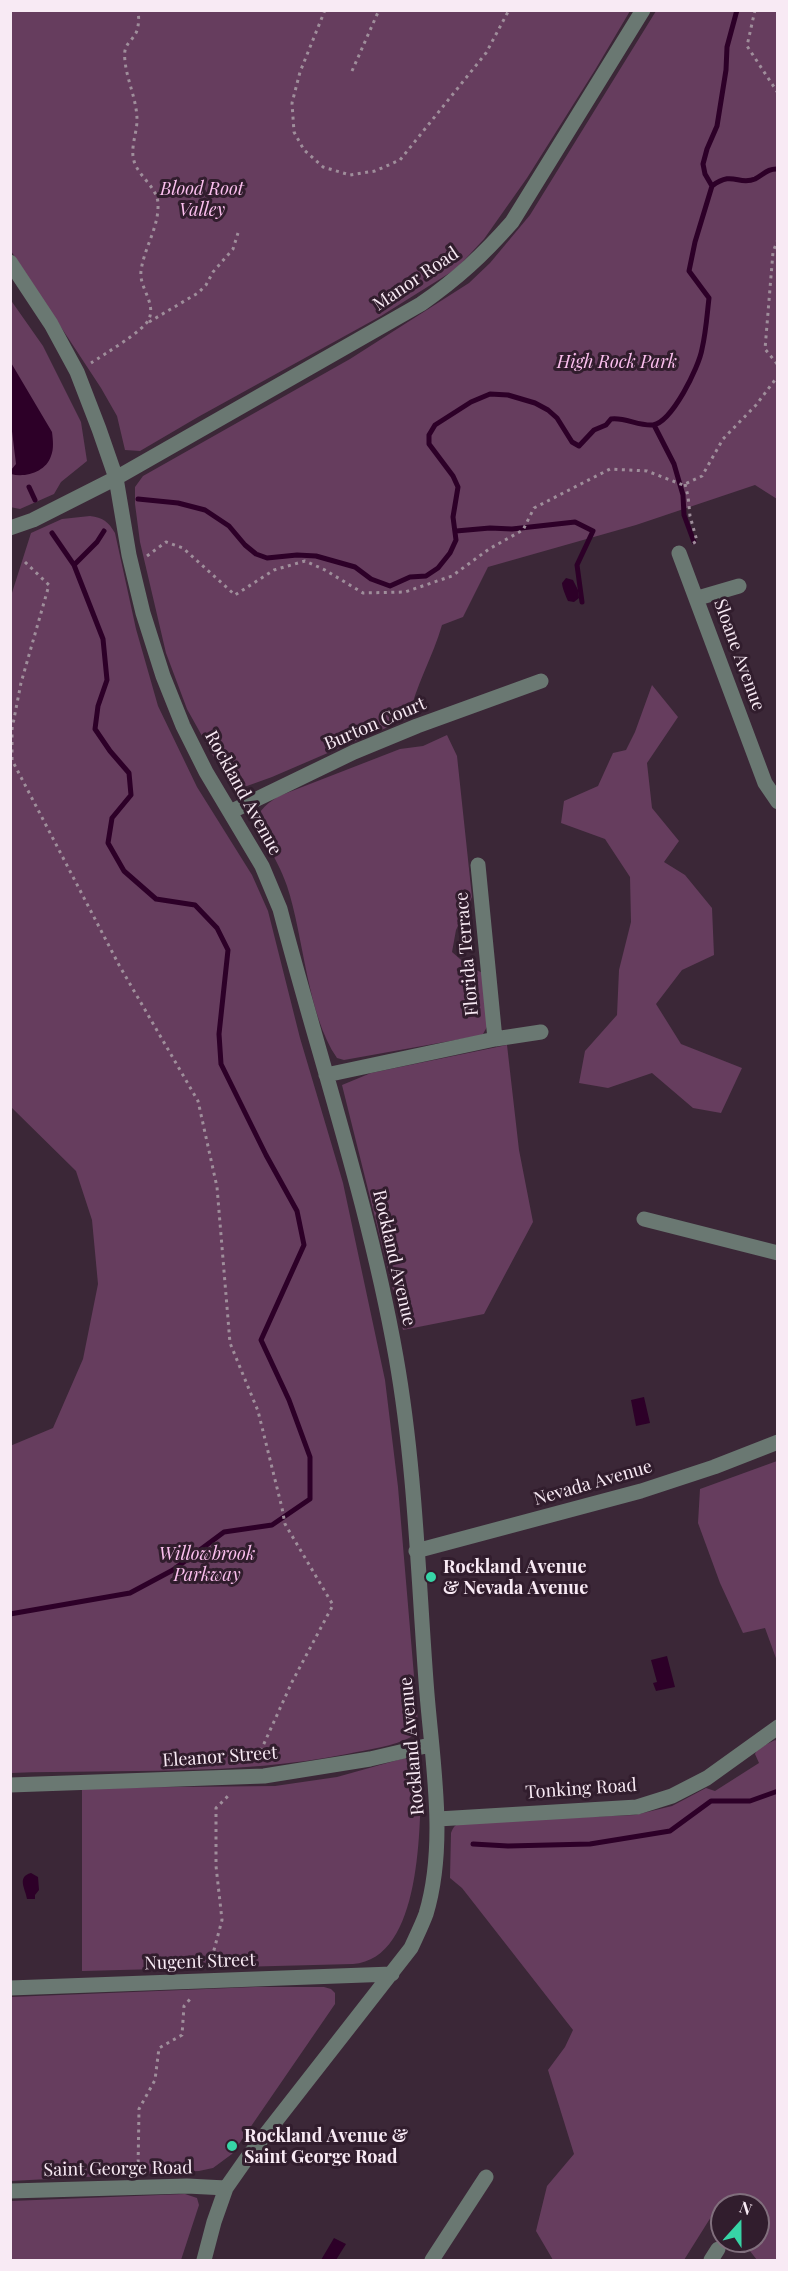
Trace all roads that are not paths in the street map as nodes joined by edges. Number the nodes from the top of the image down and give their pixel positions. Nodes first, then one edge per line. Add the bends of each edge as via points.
1 (643, 10) edge
2 (10, 262) edge
3 (116, 478) junction
4 (10, 528) edge
5 (680, 553) road end
6 (739, 586) dead end
7 (698, 598) junction
8 (540, 681) dead end
9 (777, 802) edge
10 (230, 812) junction
11 (478, 865) dead end
12 (541, 1032) dead end
13 (495, 1039) junction
14 (326, 1075) junction
15 (644, 1219) dead end
16 (777, 1253) edge
17 (777, 1442) edge
18 (416, 1551) junction
19 (777, 1727) edge
20 (430, 1745) junction
21 (10, 1785) edge
22 (438, 1819) junction
23 (392, 1974) junction
24 (10, 1988) edge
25 (486, 2177) dead end
26 (226, 2188) junction
27 (10, 2191) edge
28 (204, 2260) edge
29 (432, 2260) edge

1 - 3 street, Manor Road via 512,222 485,254 454,281 410,309
2 - 3 street, Rockland Avenue via 77,372
3 - 4 street, Manor Road
3 - 10 street, Rockland Avenue via 129,555 163,676 183,726
5 - 7 street, Sloane Avenue
6 - 7 street
7 - 9 street, Sloane Avenue via 765,783
8 - 10 street, Burton Court via 354,752
10 - 14 street, Rockland Avenue via 262,866 280,909
11 - 13 street, Florida Terrace
12 - 13 street, Florida Terrace
13 - 14 street, Florida Terrace
14 - 18 street, Rockland Avenue via 356,1180 393,1339 409,1457
15 - 16 street
17 - 18 street, Nevada Avenue via 640,1491
18 - 20 street, Rockland Avenue
19 - 22 street, Tonking Road via 707,1778 672,1796 637,1807
20 - 21 street, Eleanor Street via 370,1760 264,1776
20 - 22 street, Rockland Avenue
22 - 23 street, Rockland Avenue via 434,1877 426,1914 411,1948
23 - 24 street, Nugent Street
23 - 26 street, Rockland Avenue
25 - 29 street
26 - 27 street, Saint George Road
26 - 28 street, Rockland Avenue

